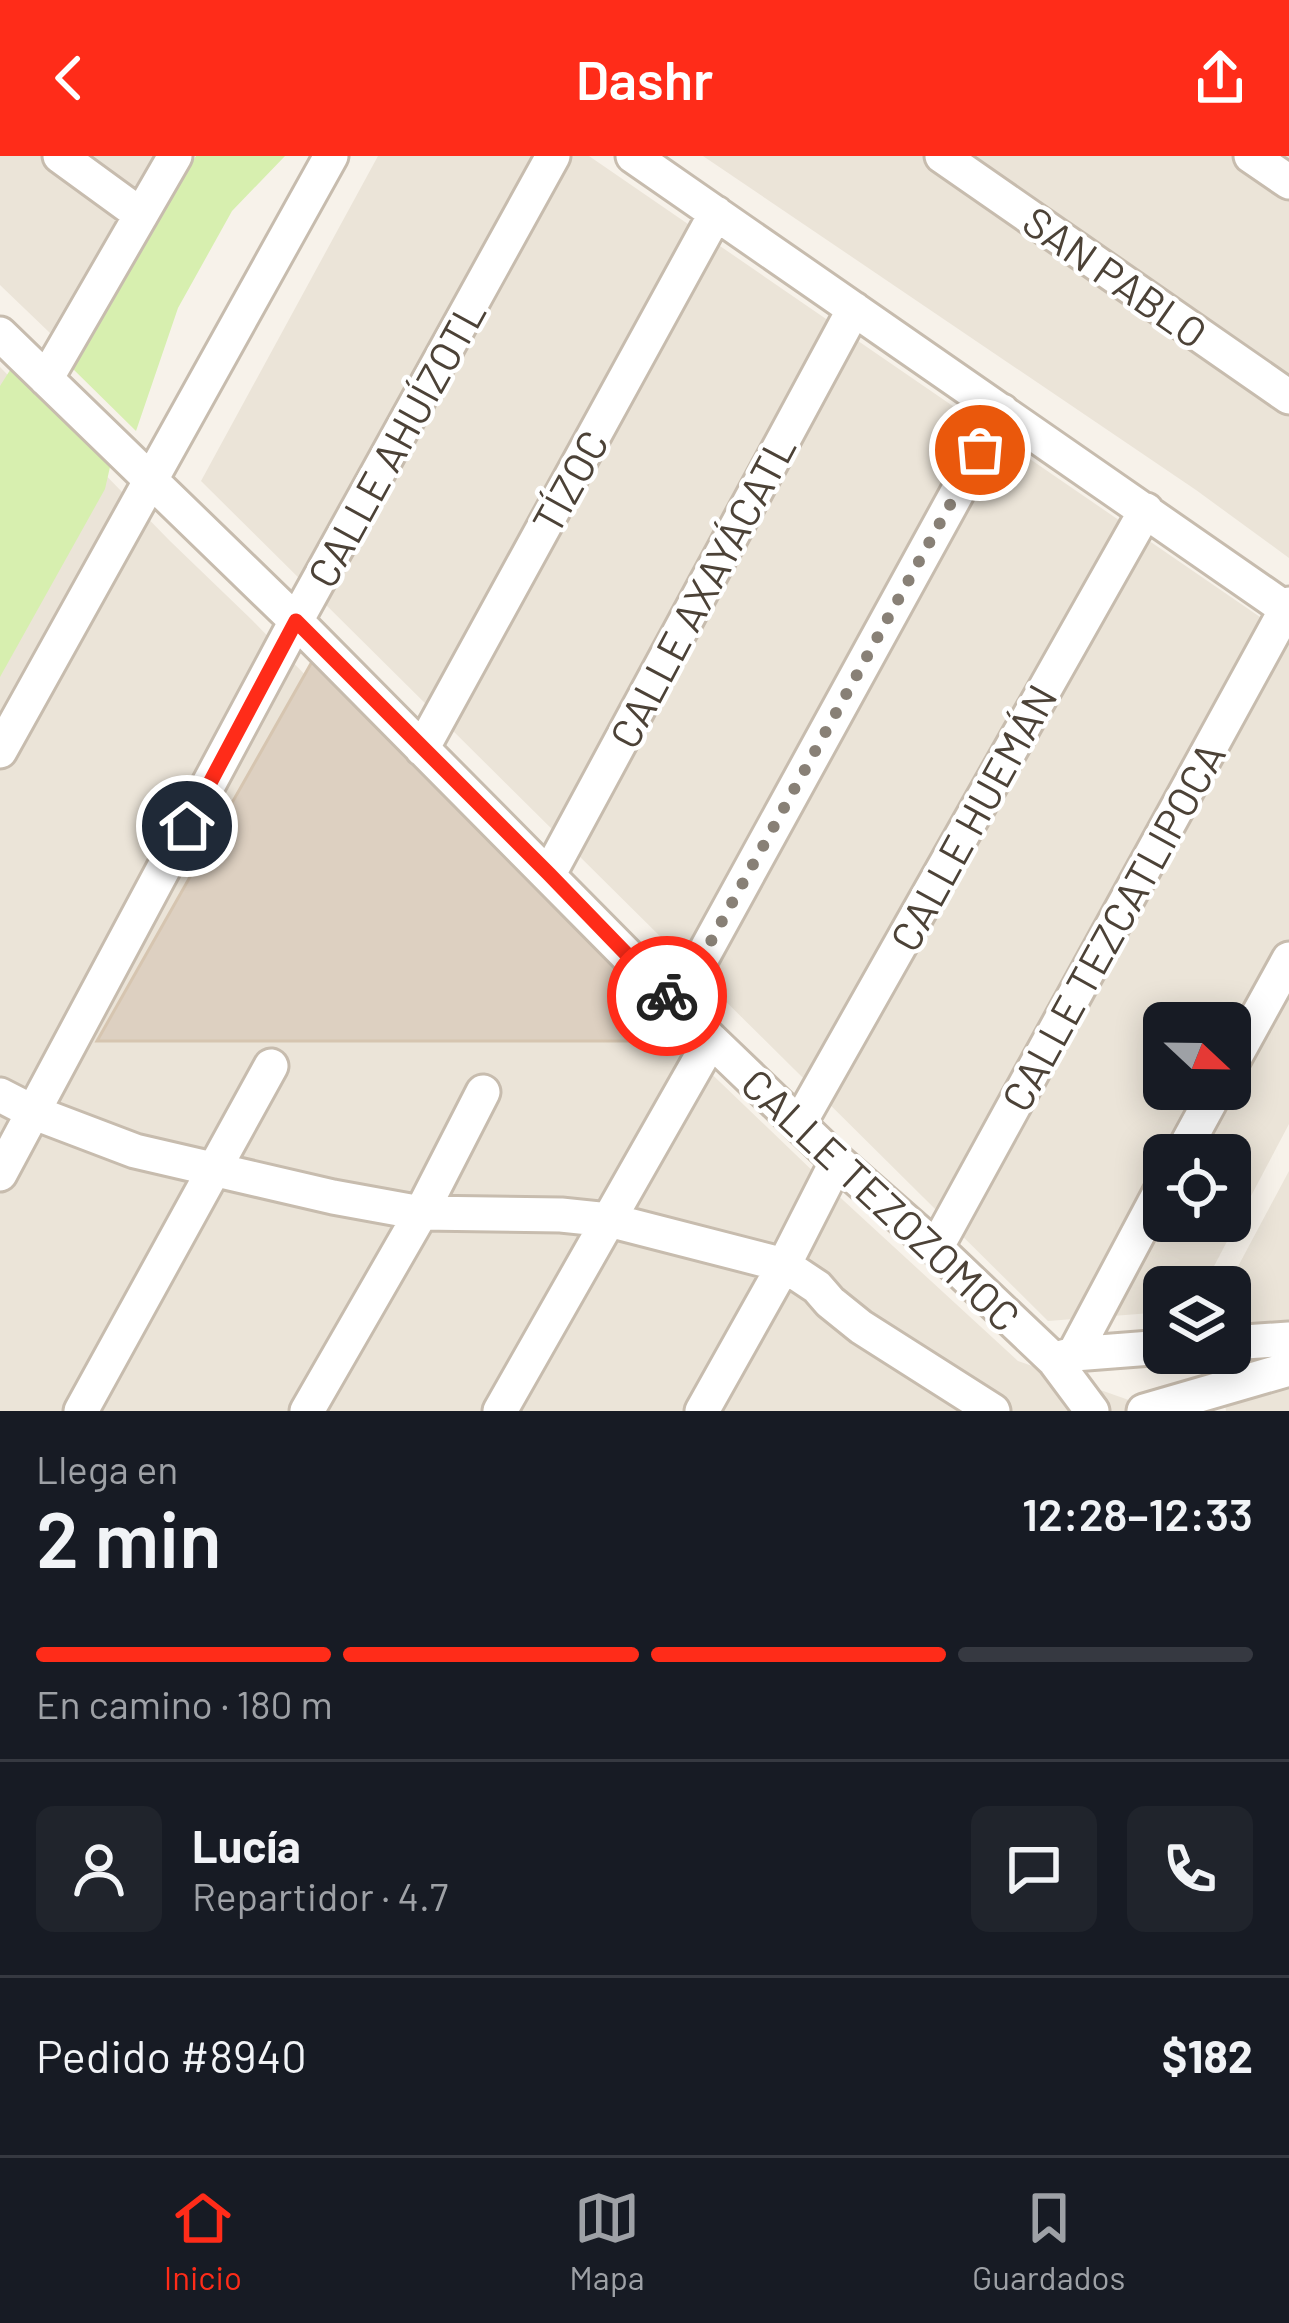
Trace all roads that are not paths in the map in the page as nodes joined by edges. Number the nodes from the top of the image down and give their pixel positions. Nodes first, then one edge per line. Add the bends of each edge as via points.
1 (60, 156) edge
2 (175, 156) edge
3 (331, 156) edge
4 (553, 156) edge
5 (633, 156) edge
6 (942, 156) edge
7 (1252, 156) edge
8 (1289, 182) edge
9 (716, 214) junction
10 (141, 215) junction
11 (854, 309) junction
12 (1, 337) edge
13 (46, 379) junction
14 (1289, 397) edge
15 (1002, 411) junction
16 (150, 481) junction
17 (1146, 510) junction
18 (1288, 608) edge
19 (296, 621) junction
20 (422, 749) junction
21 (0, 751) edge
22 (549, 874) junction
23 (1289, 959) edge
24 (676, 1005) junction
25 (1251, 1028) edge
26 (711, 1040) junction
27 (271, 1066) dead end
28 (483, 1092) dead end
29 (0, 1095) edge
30 (34, 1113) junction
31 (799, 1124) junction
32 (837, 1161) junction
33 (214, 1169) junction
34 (0, 1174) edge
35 (421, 1214) junction
36 (609, 1220) junction
37 (1143, 1221) edge
38 (936, 1248) junction
39 (784, 1265) junction
40 (1251, 1343) edge
41 (1289, 1345) edge
42 (1143, 1349) edge
43 (1064, 1357) junction
44 (951, 1399) edge
45 (81, 1411) edge
46 (307, 1411) edge
47 (500, 1411) edge
48 (702, 1411) edge
49 (993, 1411) edge
50 (1093, 1411) edge
51 (1144, 1411) edge

1 - 10 street
2 - 10 street
3 - 16 street
4 - 19 street, CALLE AHUÍZOTL
5 - 9 street
6 - 14 street, SAN PABLO
7 - 8 street
9 - 11 street
9 - 20 street, TÍZOC
10 - 13 street
11 - 15 street
11 - 22 street, CALLE AXAYÁCATL
12 - 13 street, CALLE TEZOZOMOC
13 - 16 street, CALLE TEZOZOMOC
15 - 17 street
15 - 24 street
16 - 19 street, CALLE TEZOZOMOC
16 - 21 street
17 - 18 street
17 - 31 street, CALLE HUEMÁN
18 - 38 street, CALLE TEZCATLIPOCA
19 - 20 street, CALLE TEZOZOMOC
19 - 30 street, CALLE AHUÍZOTL
20 - 22 street, CALLE TEZOZOMOC
22 - 24 street, CALLE TEZOZOMOC
23 - 25 street
24 - 26 street, CALLE TEZOZOMOC
26 - 31 street, CALLE TEZOZOMOC
26 - 36 street
27 - 33 street
28 - 35 street
29 - 30 street
30 - 33 street via 135,1151
30 - 34 street, CALLE AHUÍZOTL
31 - 32 street, CALLE TEZOZOMOC
32 - 38 street, CALLE TEZOZOMOC
32 - 39 street
33 - 35 street
33 - 45 street
35 - 36 street
35 - 46 street
36 - 39 street
36 - 47 street
37 - 43 street
38 - 43 street, CALLE TEZOZOMOC
39 - 44 street
39 - 48 street
40 - 41 street
41 - 51 street
42 - 43 street
43 - 50 street, CALLE TEZOZOMOC
44 - 49 street

